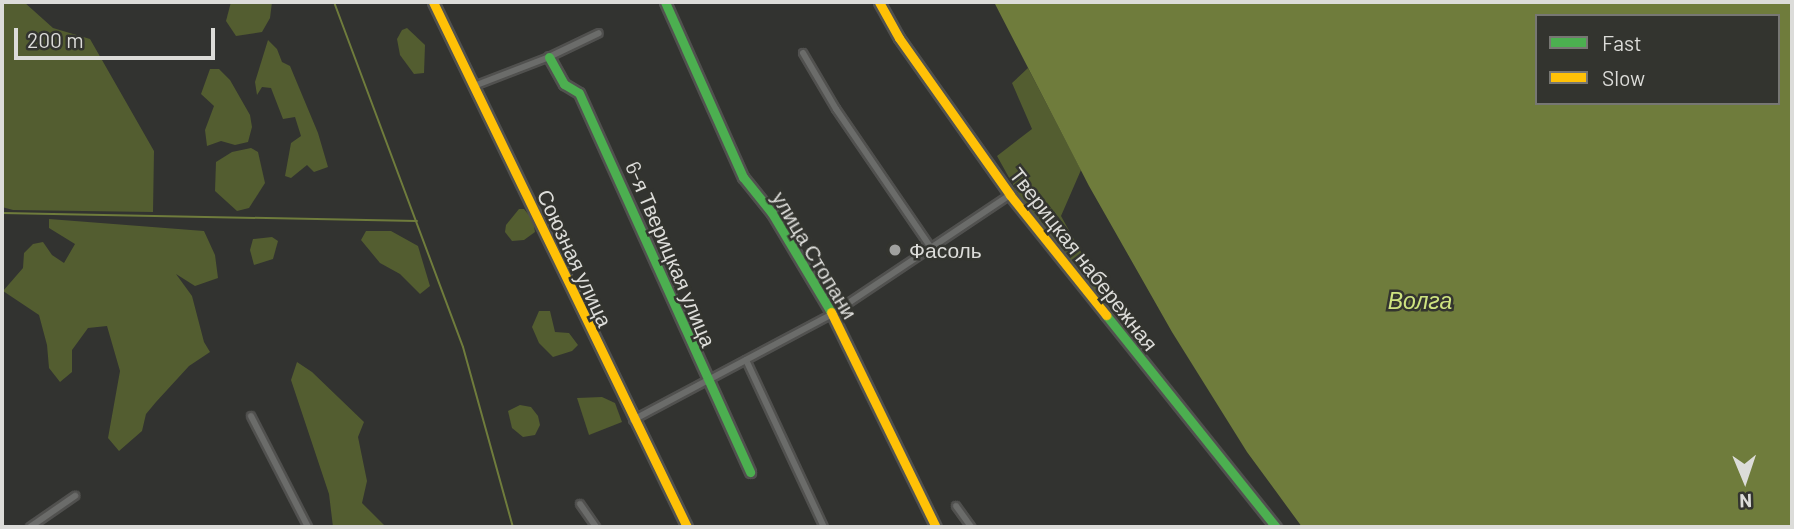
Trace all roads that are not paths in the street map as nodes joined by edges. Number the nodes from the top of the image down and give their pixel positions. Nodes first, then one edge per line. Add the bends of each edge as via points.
1 (433, 2) edge
2 (665, 2) edge
3 (879, 2) edge
4 (599, 33) dead end
5 (803, 53) dead end
6 (549, 57) junction
7 (474, 86) junction
8 (1010, 195) junction
9 (931, 248) junction
10 (832, 314) junction
11 (746, 360) junction
12 (707, 381) junction
13 (251, 416) dead end
14 (633, 420) junction
15 (750, 472) dead end
16 (75, 496) dead end
17 (580, 504) dead end
18 (956, 506) dead end
19 (30, 527) edge
20 (308, 527) edge
21 (596, 527) edge
22 (688, 527) edge
23 (824, 527) edge
24 (936, 527) edge
25 (971, 527) edge
26 (1276, 527) edge

1 - 7 street, Союзная улица
2 - 10 street, улица Стопани via 743,177 772,213
3 - 8 street, Тверицкая набережная via 899,38
4 - 6 street
5 - 9 street
6 - 7 street
6 - 12 street, 6-я Тверицкая улица via 564,85 579,93
7 - 14 street, Союзная улица
8 - 9 street
8 - 26 street, Тверицкая набережная
9 - 10 street
10 - 11 street
10 - 24 street, улица Стопани
11 - 12 street
11 - 23 street
12 - 14 street
12 - 15 street, 6-я Тверицкая улица
13 - 20 street
14 - 22 street, Союзная улица
16 - 19 street
17 - 21 street
18 - 25 street

